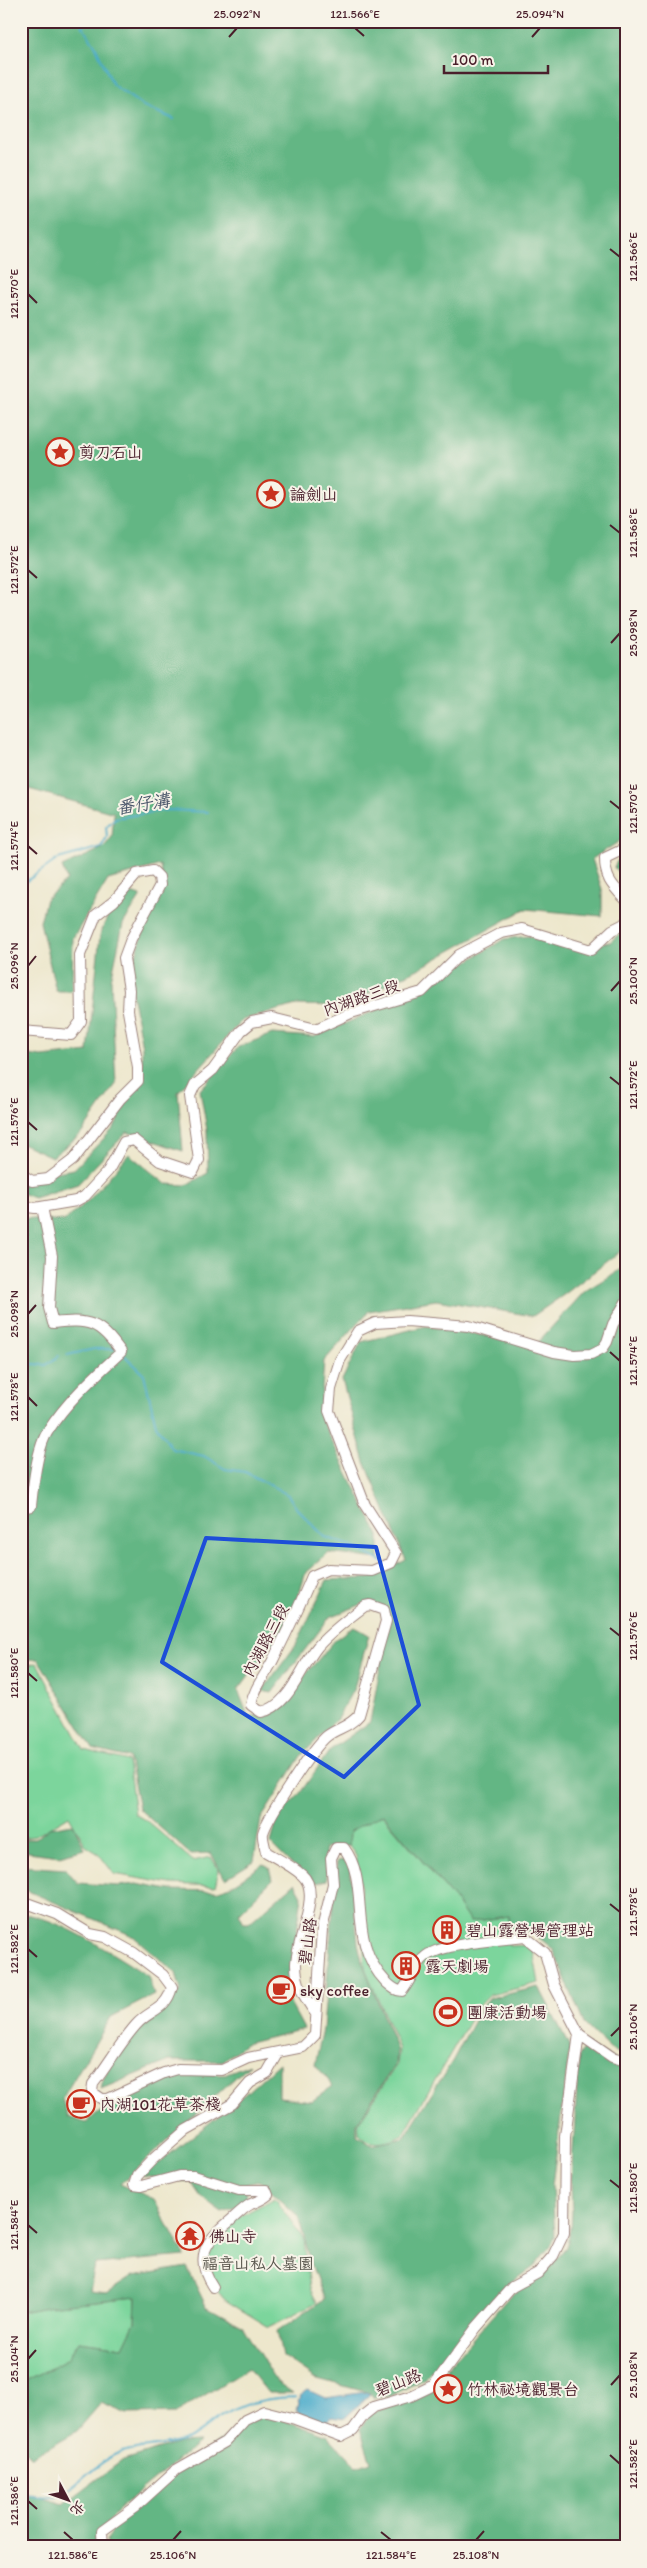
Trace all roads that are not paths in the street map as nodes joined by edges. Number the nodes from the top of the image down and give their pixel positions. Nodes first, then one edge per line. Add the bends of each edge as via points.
1 (626, 848) edge
2 (626, 900) edge
3 (626, 923) edge
4 (21, 1031) edge
5 (21, 1174) edge
6 (21, 1206) edge
7 (42, 1207) junction
8 (626, 1302) edge
9 (21, 1508) edge
10 (21, 1901) edge
11 (316, 2014) junction
12 (579, 2034) junction
13 (279, 2052) junction
14 (626, 2061) edge
15 (213, 2287) dead end
16 (626, 2367) edge
17 (626, 2389) edge
18 (102, 2547) edge

1 - 2 street via 605,858 605,865 607,879
3 - 7 street, 內湖路三段 via 612,930 591,950 522,929 501,933 459,956 422,992 351,1013 316,1029 272,1018 252,1022 241,1031 213,1070 195,1085 190,1096 199,1160 193,1172 160,1161 134,1140 124,1142 108,1171 85,1196 76,1201
4 - 5 street via 71,1035 77,1029 81,1021 80,955 96,915 114,901 137,874 153,871 159,877 160,885 124,958 138,1081 73,1160 48,1179 32,1181
6 - 7 street, 內湖路三段
7 - 9 street via 52,1256 49,1308 53,1323 79,1320 106,1331 121,1352 90,1381 47,1432 35,1475 31,1506
8 - 11 street, 內湖路三段 via 613,1324 608,1342 591,1354 554,1352 470,1326 407,1321 366,1326 353,1337 340,1360 331,1389 329,1411 365,1505 396,1553 391,1564 372,1571 328,1569 312,1576 272,1662 253,1693 251,1705 262,1712 271,1710 291,1689 318,1646 365,1606 384,1610 386,1621 359,1714 350,1725 327,1736 286,1793 263,1835 266,1852 303,1875 309,1885 309,1908 295,1964 300,1992
10 - 13 street, 碧山路 via 57,1914 90,1934 106,1937 134,1953 163,1975 172,1987 169,1998 137,2023 93,2084 92,2092 98,2097 108,2099 151,2077 178,2069 222,2070 248,2058
11 - 12 street, 碧山路 via 322,1929 333,1884 331,1858 336,1848 344,1848 355,1873 364,1947 372,1964 393,1988 402,1991 420,1962 435,1952 525,1937 545,1953 554,1985
11 - 13 street, 碧山路 via 315,2035 310,2043
12 - 14 street, 碧山路 via 612,2057
12 - 18 street, 碧山路 via 565,2136 564,2233 553,2256 538,2273 512,2288 470,2335 434,2385 374,2407 353,2430 341,2436 264,2411 245,2420 225,2442 176,2470 102,2531
13 - 15 street via 267,2073 250,2083 232,2104 186,2130 152,2160 137,2176 134,2185 194,2176 239,2190 266,2190 268,2195 250,2204 214,2234 208,2243 203,2257 205,2274
16 - 17 street via 622,2381

